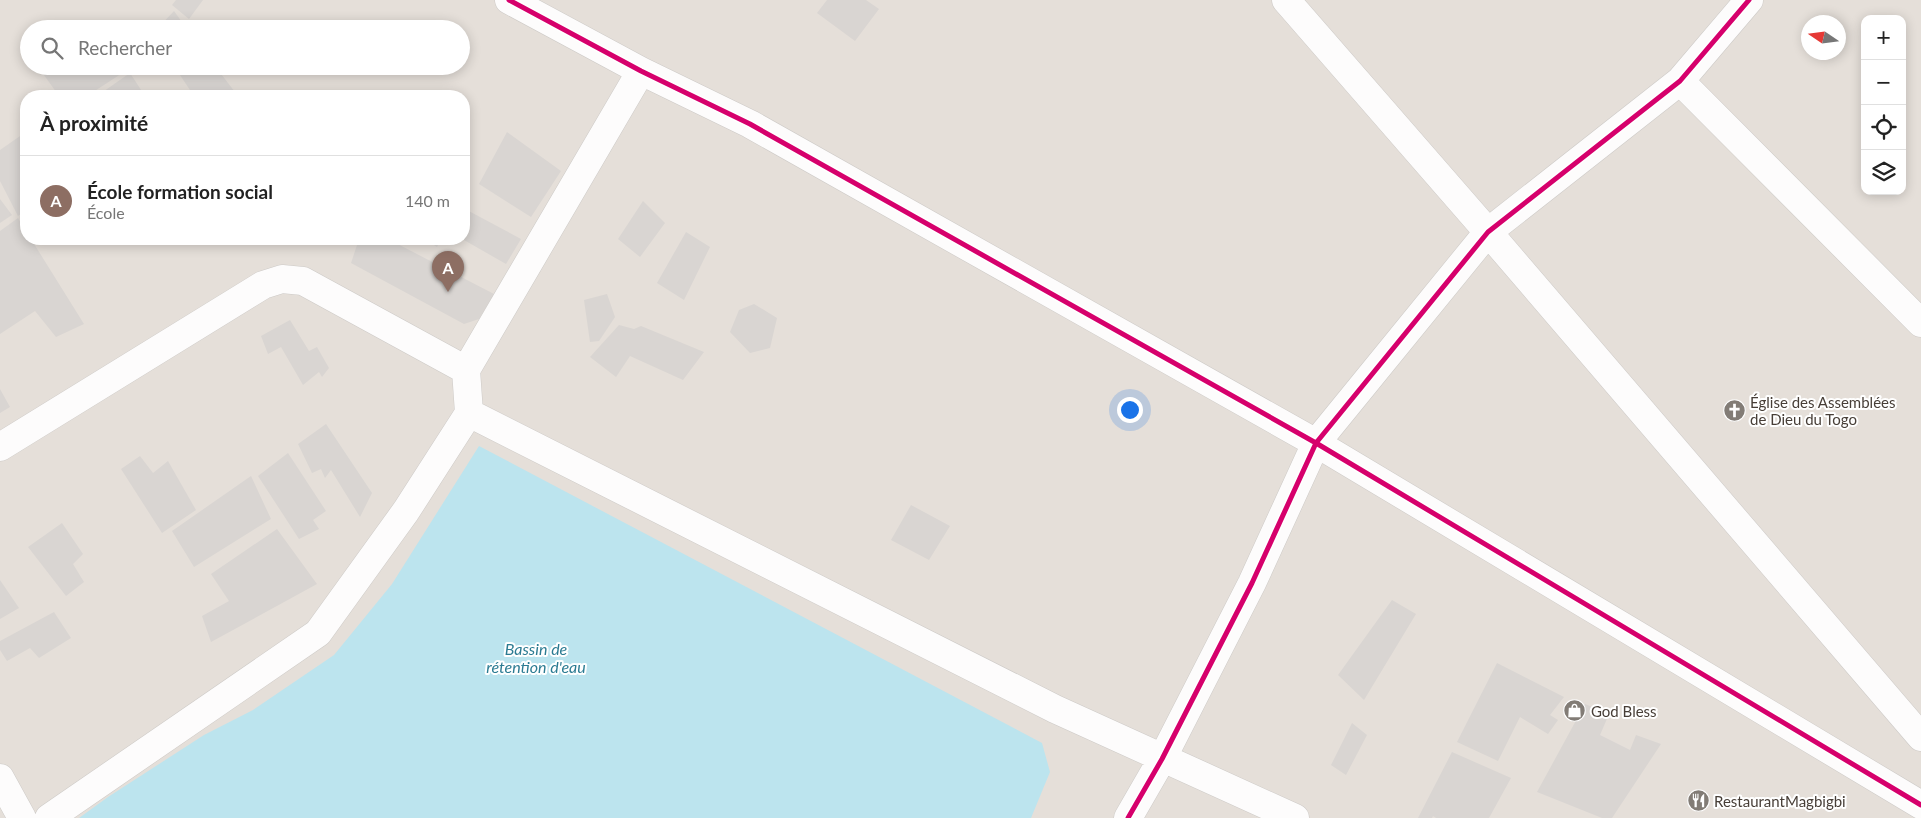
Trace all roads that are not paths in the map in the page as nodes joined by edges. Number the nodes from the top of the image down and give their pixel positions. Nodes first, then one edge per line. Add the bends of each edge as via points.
1 (509, 0) edge
2 (1286, 0) edge
3 (1747, 1) edge
4 (641, 71) junction
5 (1680, 82) junction
6 (1488, 232) junction
7 (1921, 323) edge
8 (466, 370) junction
9 (469, 413) junction
10 (1316, 442) junction
11 (0, 447) edge
12 (1921, 737) edge
13 (1162, 758) junction
14 (0, 778) edge
15 (1921, 805) edge
16 (22, 818) edge
17 (49, 818) edge
18 (1128, 818) edge
19 (1295, 818) edge

1 - 4 street
2 - 6 street
3 - 5 street
4 - 8 street
4 - 10 street via 750,124
5 - 6 street
5 - 7 street
6 - 10 street
6 - 12 street
8 - 9 street
8 - 11 street via 303,281 282,279 263,285
9 - 13 street via 1055,709
9 - 17 street via 406,511 318,633
10 - 13 street via 1252,583
10 - 15 street
13 - 18 street
13 - 19 street
14 - 16 street

